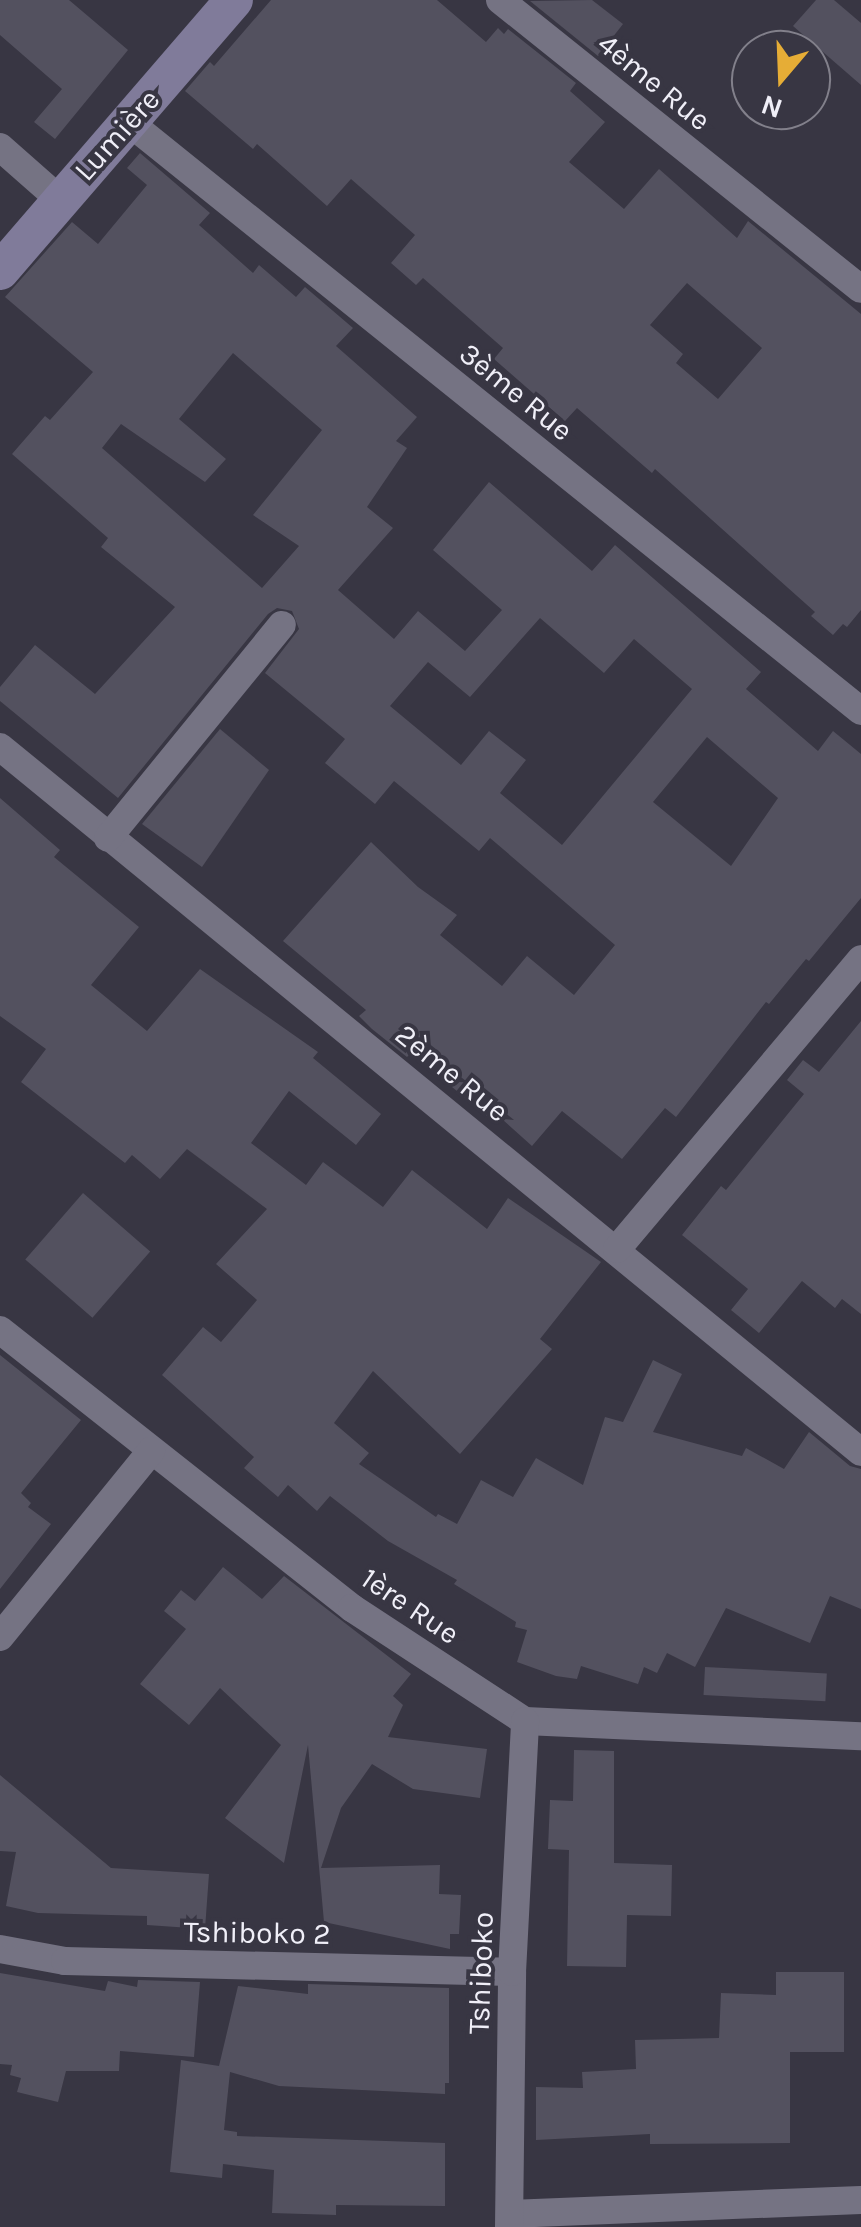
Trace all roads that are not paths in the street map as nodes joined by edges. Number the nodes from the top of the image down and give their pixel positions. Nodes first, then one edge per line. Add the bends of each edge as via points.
1 (234, 0) edge
2 (500, 0) edge
3 (130, 123) junction
4 (0, 148) edge
5 (59, 199) junction
6 (0, 271) edge
7 (861, 289) edge
8 (282, 625) dead end
9 (861, 711) edge
10 (0, 747) edge
11 (108, 838) junction
12 (861, 959) edge
13 (617, 1249) junction
14 (0, 1330) edge
15 (152, 1451) junction
16 (861, 1452) edge
17 (0, 1637) edge
18 (525, 1721) junction
19 (861, 1736) edge
20 (0, 1949) edge
21 (512, 1972) junction
22 (861, 2200) edge
23 (510, 2220) edge

1 - 3 street, Lumière
2 - 7 street, 4ème Rue
3 - 5 street, Lumière
3 - 9 street, 3ème Rue
4 - 5 street
5 - 6 street, Lumière
8 - 11 street
10 - 11 street, 2ème Rue
11 - 13 street, 2ème Rue
12 - 13 street
13 - 16 street, 2ème Rue
14 - 15 street, 1ère Rue
15 - 17 street
15 - 18 street, 1ère Rue via 352,1608
18 - 19 street
18 - 21 street, Tshiboko
20 - 21 street, Tshiboko 2 via 65,1961
21 - 23 street, Tshiboko
22 - 23 street

